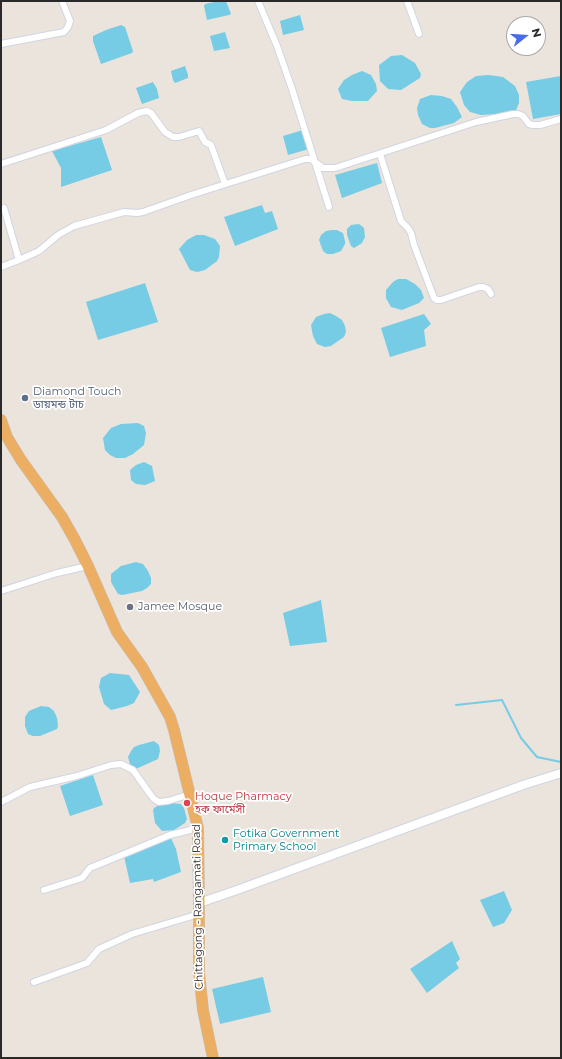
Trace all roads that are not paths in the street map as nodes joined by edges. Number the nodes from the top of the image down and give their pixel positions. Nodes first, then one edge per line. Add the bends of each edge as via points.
1 (62, 1) edge
2 (258, 1) edge
3 (407, 1) edge
4 (419, 34) dead end
5 (1, 44) edge
6 (561, 119) edge
7 (380, 154) junction
8 (315, 161) junction
9 (1, 164) edge
10 (226, 184) junction
11 (329, 207) dead end
12 (4, 208) dead end
13 (19, 260) junction
14 (1, 267) edge
15 (491, 294) dead end
16 (1, 420) edge
17 (4, 438) edge
18 (88, 566) junction
19 (1, 591) edge
20 (561, 773) edge
21 (191, 794) junction
22 (1, 802) edge
23 (198, 828) junction
24 (44, 890) dead end
25 (199, 908) junction
26 (34, 982) dead end
27 (214, 1058) edge

1 - 5 street via 70,21 64,32
2 - 8 street via 277,46
3 - 4 street
6 - 7 street via 533,125 523,116 513,114 476,122
7 - 8 street via 329,169 323,168
7 - 15 street via 401,222 411,233 434,298 441,300 479,287 488,289
8 - 10 street via 305,159
8 - 11 street
9 - 10 street via 106,130 147,111 173,138 199,131 205,142 211,145
10 - 13 street via 137,214 124,212 74,226 39,251
12 - 13 street
13 - 14 street
16 - 17 highway, Chittagong - Rangamati Road
17 - 18 highway, Chittagong - Rangamati Road via 62,517
18 - 19 street
18 - 21 highway, Chittagong - Rangamati Road via 117,632 142,667 170,717
20 - 25 street via 237,890
21 - 22 street via 159,802 133,770 116,764 30,787
21 - 23 highway, Chittagong - Rangamati Road
23 - 24 street via 162,838 90,868 82,878
23 - 25 highway, Chittagong - Rangamati Road
25 - 26 street via 99,949 87,963
25 - 27 highway, Chittagong - Rangamati Road via 200,993

